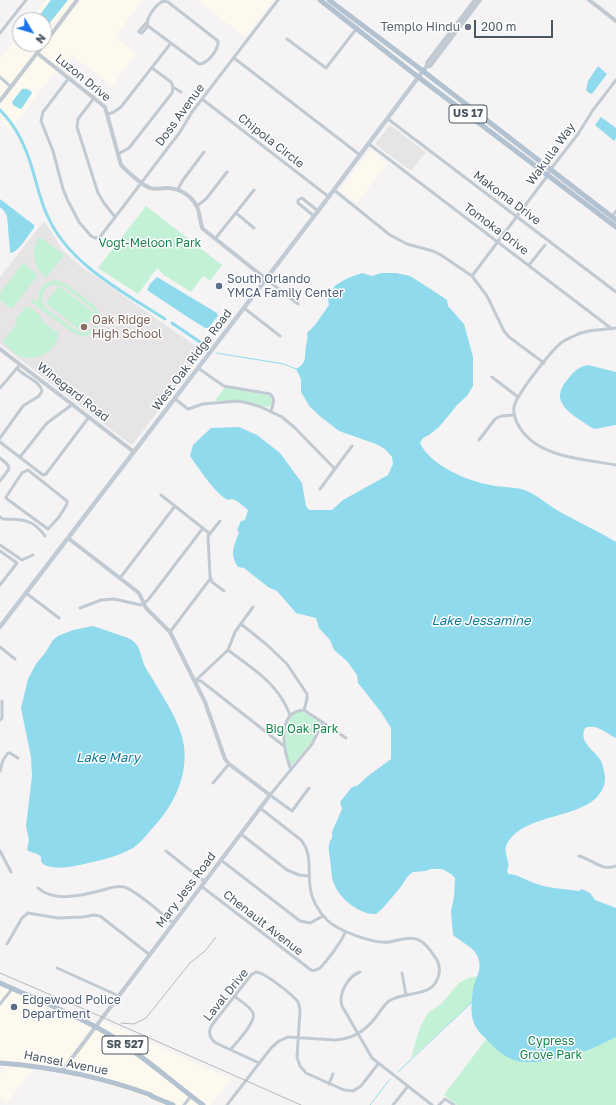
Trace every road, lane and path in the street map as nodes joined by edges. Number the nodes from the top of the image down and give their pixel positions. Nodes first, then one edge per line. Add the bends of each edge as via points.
1 (26, 0) edge
2 (77, 0) edge
3 (278, 0) edge
4 (320, 0) edge
5 (329, 0) edge
6 (475, 0) edge
7 (479, 0) edge
8 (589, 0) edge
9 (616, 21) edge
10 (357, 28) junction
11 (0, 33) edge
12 (52, 33) edge
13 (287, 39) dead end
14 (171, 43) junction
15 (37, 53) joint
16 (234, 58) junction
17 (152, 68) junction
18 (425, 68) junction
19 (0, 77) edge
20 (418, 77) junction
21 (69, 78) junction
22 (616, 80) edge
23 (10, 87) junction
24 (173, 87) junction
25 (181, 92) dead end
26 (94, 98) junction
27 (202, 99) junction
28 (0, 101) edge
29 (108, 114) junction
30 (388, 119) junction
31 (369, 144) junction
32 (204, 152) dead end
33 (118, 154) junction
34 (360, 155) junction
35 (227, 172) dead end
36 (549, 172) junction
37 (141, 182) junction
38 (178, 189) junction
39 (254, 190) dead end
40 (334, 190) junction
41 (329, 197) junction
42 (197, 206) junction
43 (318, 211) junction
44 (616, 212) edge
45 (236, 213) junction
46 (314, 216) junction
47 (115, 217) junction
48 (517, 217) junction
49 (614, 221) edge
50 (616, 227) edge
51 (254, 228) dead end
52 (215, 239) junction
53 (498, 242) junction
54 (545, 245) dead end
55 (529, 265) junction
56 (472, 276) junction
57 (266, 279) junction
58 (616, 292) edge
59 (298, 304) dead end
60 (244, 308) junction
61 (616, 328) edge
62 (612, 329) junction
63 (280, 336) dead end
64 (0, 348) edge
65 (544, 363) junction
66 (20, 364) junction
67 (17, 368) junction
68 (198, 368) junction
69 (492, 378) dead end
70 (0, 388) edge
71 (518, 397) junction
72 (174, 399) junction
73 (72, 404) junction
74 (271, 411) junction
75 (514, 415) junction
76 (89, 417) junction
77 (0, 438) edge
78 (479, 440) dead end
79 (0, 442) edge
80 (352, 446) dead end
81 (134, 452) junction
82 (20, 457) junction
83 (0, 458) edge
84 (616, 465) edge
85 (335, 469) junction
86 (0, 481) edge
87 (15, 482) joint
88 (320, 489) dead end
89 (161, 495) dead end
90 (175, 506) junction
91 (0, 517) edge
92 (220, 520) dead end
93 (203, 528) junction
94 (210, 533) junction
95 (44, 536) dead end
96 (68, 538) junction
97 (0, 545) edge
98 (0, 551) edge
99 (33, 554) dead end
100 (120, 578) junction
101 (210, 579) junction
102 (0, 585) edge
103 (224, 591) dead end
104 (26, 593) junction
105 (144, 604) junction
106 (252, 607) dead end
107 (80, 608) dead end
108 (59, 618) dead end
109 (241, 624) junction
110 (0, 627) edge
111 (170, 632) junction
112 (0, 647) edge
113 (228, 650) junction
114 (15, 659) dead end
115 (195, 681) junction
116 (2, 701) dead end
117 (304, 710) junction
118 (290, 715) junction
119 (0, 720) edge
120 (323, 722) junction
121 (346, 738) dead end
122 (284, 746) junction
123 (18, 758) dead end
124 (229, 764) junction
125 (291, 770) junction
126 (0, 771) edge
127 (213, 783) dead end
128 (309, 788) dead end
129 (270, 795) junction
130 (260, 808) junction
131 (241, 834) junction
132 (0, 851) edge
133 (166, 851) dead end
134 (580, 856) dead end
135 (221, 860) junction
136 (616, 866) edge
137 (11, 872) dead end
138 (309, 876) junction
139 (205, 882) junction
140 (201, 886) junction
141 (38, 888) dead end
142 (323, 916) junction
143 (173, 923) junction
144 (345, 932) junction
145 (7, 944) dead end
146 (150, 955) junction
147 (57, 968) dead end
148 (360, 972) dead end
149 (402, 972) dead end
150 (0, 983) edge
151 (12, 989) junction
152 (406, 995) junction
153 (119, 996) junction
154 (234, 996) junction
155 (0, 1004) edge
156 (96, 1027) junction
157 (357, 1034) junction
158 (298, 1037) junction
159 (231, 1049) junction
160 (0, 1063) edge
161 (259, 1063) junction
162 (378, 1064) junction
163 (63, 1070) junction
164 (333, 1074) dead end
165 (329, 1084) junction
166 (408, 1086) junction
167 (191, 1096) junction
168 (173, 1105) edge
169 (184, 1105) edge
170 (203, 1105) edge
171 (227, 1105) edge
172 (394, 1105) edge
173 (432, 1105) edge
174 (439, 1105) edge
175 (454, 1105) edge

1 - 11 street
2 - 12 street
3 - 16 street, Doss Avenue
4 - 10 main road, US 17
5 - 18 main road, US 17
6 - 18 street, West Oak Ridge Road
7 - 18 street, West Oak Ridge Road via 430,66
8 - 9 street
10 - 13 street via 326,68
10 - 20 main road, US 17
14 - 14 street via 148,24 160,3 166,1 218,41 217,48 206,62 199,64
14 - 17 street
15 - 21 street, Luzon Drive
15 - 23 street
16 - 27 street, Doss Avenue
16 - 34 street
17 - 24 street via 171,82
17 - 29 street via 121,107
18 - 20 main road, West Oak Ridge Road
18 - 36 main road, US 17
19 - 23 street
20 - 30 main road, West Oak Ridge Road
20 - 36 main road, US 17
21 - 26 street, Luzon Drive
21 - 47 street, Doss Avenue via 43,112 41,121 53,151 63,189 80,222 91,236 100,237
22 - 36 street, Wakulla Way
23 - 28 street
24 - 25 street
24 - 33 street via 172,93 128,148
26 - 29 street, Luzon Drive via 105,107
26 - 47 street via 78,119 77,127 98,193
27 - 37 street, Doss Avenue
27 - 41 street, Chipola Circle
29 - 33 street, Luzon Drive
30 - 31 main road, West Oak Ridge Road
30 - 48 street, Makoma Drive
31 - 34 main road, West Oak Ridge Road
31 - 53 street, Tomoka Drive
32 - 38 street
33 - 37 street, Luzon Drive via 121,165
34 - 40 main road, West Oak Ridge Road
35 - 42 street via 206,199
36 - 48 street, Wakulla Way
36 - 49 main road, US 17
37 - 38 street, Luzon Drive via 150,188
37 - 47 street, Doss Avenue
38 - 42 street via 190,197
39 - 45 street
40 - 41 main road, West Oak Ridge Road
40 - 56 street via 394,238 441,255
41 - 43 main road, West Oak Ridge Road
42 - 52 street via 200,224
43 - 46 main road, West Oak Ridge Road
43 - 46 street via 302,198 298,200 298,203
44 - 49 street
45 - 51 street
45 - 52 street
46 - 57 main road, West Oak Ridge Road
48 - 53 street, Wakulla Way
48 - 58 street, Makoma Drive
49 - 50 main road, US 17
52 - 57 street
53 - 55 street, Tomoka Drive
53 - 56 street, Wakulla Way
54 - 55 street
55 - 62 street, Tomoka Drive
56 - 65 street via 487,296 504,331
57 - 59 street
57 - 60 main road, West Oak Ridge Road
60 - 63 street
60 - 68 main road, West Oak Ridge Road
61 - 62 street
62 - 65 street via 583,332 573,336 560,344
64 - 66 street, Winegard Road
65 - 71 street
66 - 67 street
66 - 73 street, Winegard Road
67 - 70 street
67 - 77 street via 41,386 42,391 39,396 22,406
68 - 72 main road, West Oak Ridge Road
68 - 74 street via 224,386 270,394 274,400
69 - 71 street
71 - 75 street
72 - 74 street via 188,408 237,401
72 - 81 main road, West Oak Ridge Road
73 - 76 street, Winegard Road
73 - 82 street via 48,423
74 - 85 street via 294,426
75 - 78 street via 495,419
75 - 84 street via 523,431 536,444 546,449 561,455
76 - 81 street, Winegard Road
76 - 82 street via 46,474 43,475
79 - 82 street
80 - 85 street
81 - 96 main road, West Oak Ridge Road
83 - 86 street via 9,468
85 - 88 street
87 - 87 street via 7,499 49,528 67,501 28,470
89 - 90 street
90 - 93 street
90 - 100 street
91 - 95 street via 3,520 27,520
92 - 94 street
93 - 94 street
93 - 105 street
94 - 101 street
96 - 100 street
96 - 104 main road, West Oak Ridge Road
97 - 99 street via 22,560
98 - 102 street via 17,564
100 - 105 street via 139,593
101 - 103 street
101 - 111 street
104 - 108 street
104 - 110 main road, West Oak Ridge Road
105 - 107 street via 114,599 101,600
105 - 111 street
106 - 109 street
109 - 113 street
109 - 117 street via 287,664 307,694
111 - 115 street
112 - 114 street
113 - 115 street
113 - 118 street via 277,690
115 - 122 street via 202,681
115 - 124 street via 222,753
116 - 119 street
117 - 118 street via 297,710
117 - 120 street
118 - 122 street via 285,728
120 - 121 street
120 - 125 street, Mary Jess Road via 312,744
122 - 125 street
123 - 126 street via 8,753
124 - 127 street
124 - 129 street
125 - 129 street, Mary Jess Road
128 - 129 street via 292,811
129 - 130 street, Mary Jess Road
130 - 131 street, Mary Jess Road
130 - 138 street via 305,845 309,856
131 - 135 street, Mary Jess Road
131 - 138 street via 287,870
132 - 137 street
133 - 139 street
134 - 136 street via 601,867
135 - 139 street, Mary Jess Road
135 - 142 street via 300,921 310,923
138 - 142 street via 312,895
139 - 140 street, Mary Jess Road
140 - 143 street, Mary Jess Road
140 - 144 street, Chenault Avenue via 308,969 320,968
141 - 143 street via 48,894 66,896 123,886
142 - 144 street via 333,926
143 - 146 street, Mary Jess Road
144 - 152 street via 378,942 411,938 423,942 438,961 438,979 428,990
145 - 146 street via 22,918 28,913 58,918 94,915 100,916
146 - 153 street, Mary Jess Road
147 - 153 street
148 - 157 street via 346,985 340,997
149 - 152 street
150 - 151 main road, SR 527
151 - 155 street
151 - 156 main road, SR 527
152 - 157 street via 388,1002 368,1026
153 - 156 street, Mary Jess Road
154 - 158 street, Laval Drive via 251,975 262,972 294,997 299,1004
154 - 159 street via 254,1015 252,1022
154 - 159 street, Laval Drive via 209,1031 213,1041
156 - 163 street, Mary Jess Road
156 - 167 main road, SR 527 via 124,1044
157 - 158 street via 335,1040
157 - 162 street via 368,1054
158 - 161 street via 288,1037 279,1041
158 - 165 street via 297,1057 300,1066 309,1075
159 - 161 street, Laval Drive
160 - 163 main road, Hansel Avenue
161 - 171 street
162 - 165 street via 361,1086 353,1091
162 - 166 street
163 - 168 main road, Hansel Avenue via 105,1080
164 - 165 street
166 - 172 street
166 - 173 street
167 - 169 street
167 - 170 main road, SR 527
174 - 175 street via 445,1099

